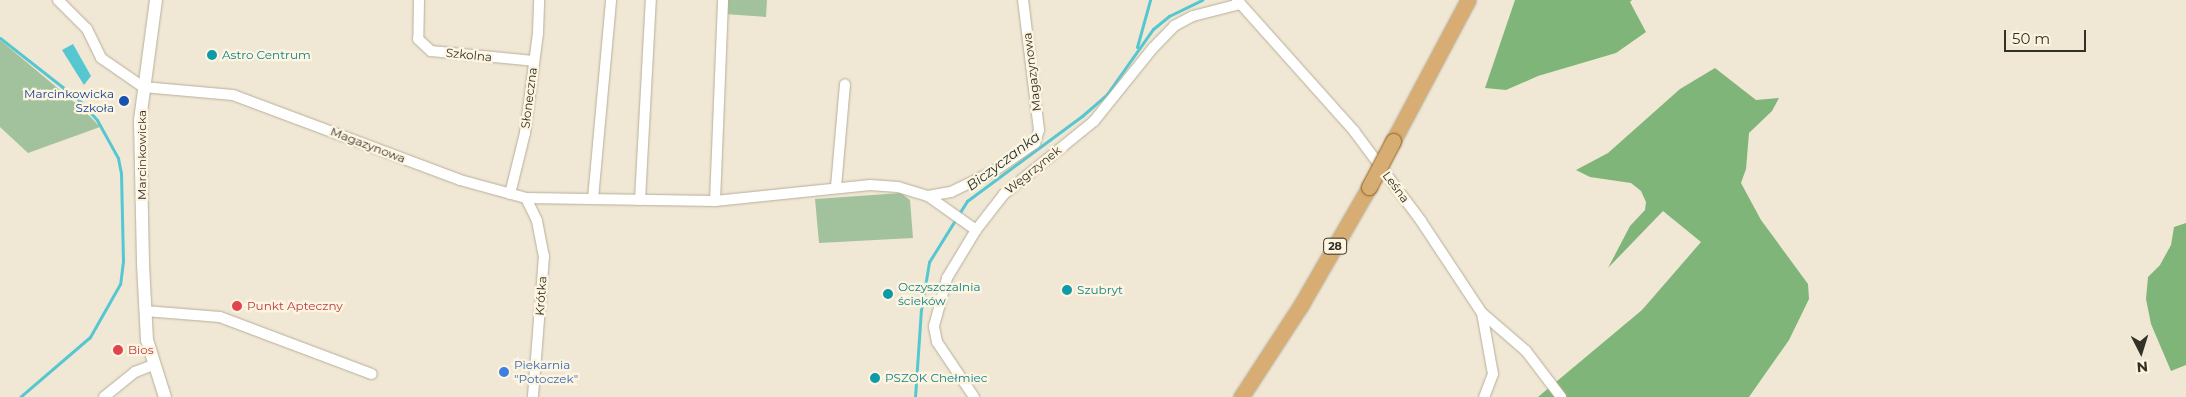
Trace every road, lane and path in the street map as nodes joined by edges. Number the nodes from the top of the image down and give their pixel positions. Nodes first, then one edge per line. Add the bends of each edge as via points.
1 (58, 0) edge
2 (156, 0) edge
3 (419, 0) edge
4 (538, 0) edge
5 (610, 0) edge
6 (651, 0) edge
7 (722, 0) edge
8 (1024, 0) edge
9 (1468, 0) edge
10 (1239, 2) edge
11 (534, 61) junction
12 (845, 84) dead end
13 (144, 87) junction
14 (836, 188) junction
15 (510, 194) junction
16 (928, 196) junction
17 (526, 198) junction
18 (592, 199) junction
19 (640, 200) junction
20 (715, 200) junction
21 (973, 228) junction
22 (145, 311) junction
23 (1482, 313) junction
24 (153, 365) junction
25 (372, 374) dead end
26 (104, 397) edge
27 (165, 397) edge
28 (533, 397) edge
29 (974, 397) edge
30 (1241, 397) edge
31 (1484, 397) edge
32 (1561, 397) edge

1 - 13 street via 87,29 101,58
2 - 13 street, Marcinkowicka
3 - 11 street, Szkolna via 418,40 431,51
4 - 11 street, Słoneczna
5 - 18 street
6 - 19 street
7 - 20 street
8 - 16 street, Magazynowa via 1039,130 1034,143 994,171 951,192
9 - 30 main road, 28, bridge via 1369,187 1301,305
10 - 21 street, Węgrzynek via 1193,16 1174,26 1094,121 1004,194
10 - 23 street, Leśna via 1354,131 1421,221
11 - 15 street, Słoneczna via 525,133
12 - 14 street
13 - 15 street, Magazynowa via 233,95 460,180
13 - 22 street, Marcinkowicka via 140,120
14 - 16 street, Magazynowa via 898,187
14 - 20 street, Magazynowa
15 - 17 street, Magazynowa
16 - 21 street, Magazynowa
17 - 18 street, Magazynowa
17 - 28 street, Krótka via 537,221 544,256
18 - 19 street, Magazynowa
19 - 20 street, Magazynowa
21 - 29 street, Węgrzynek via 944,285 934,326 937,342
22 - 24 street, Marcinkowicka
22 - 25 street via 220,317
23 - 31 street, Leśna via 1493,374
23 - 32 street via 1526,351
24 - 26 street via 135,372
24 - 27 street, Marcinkowicka

